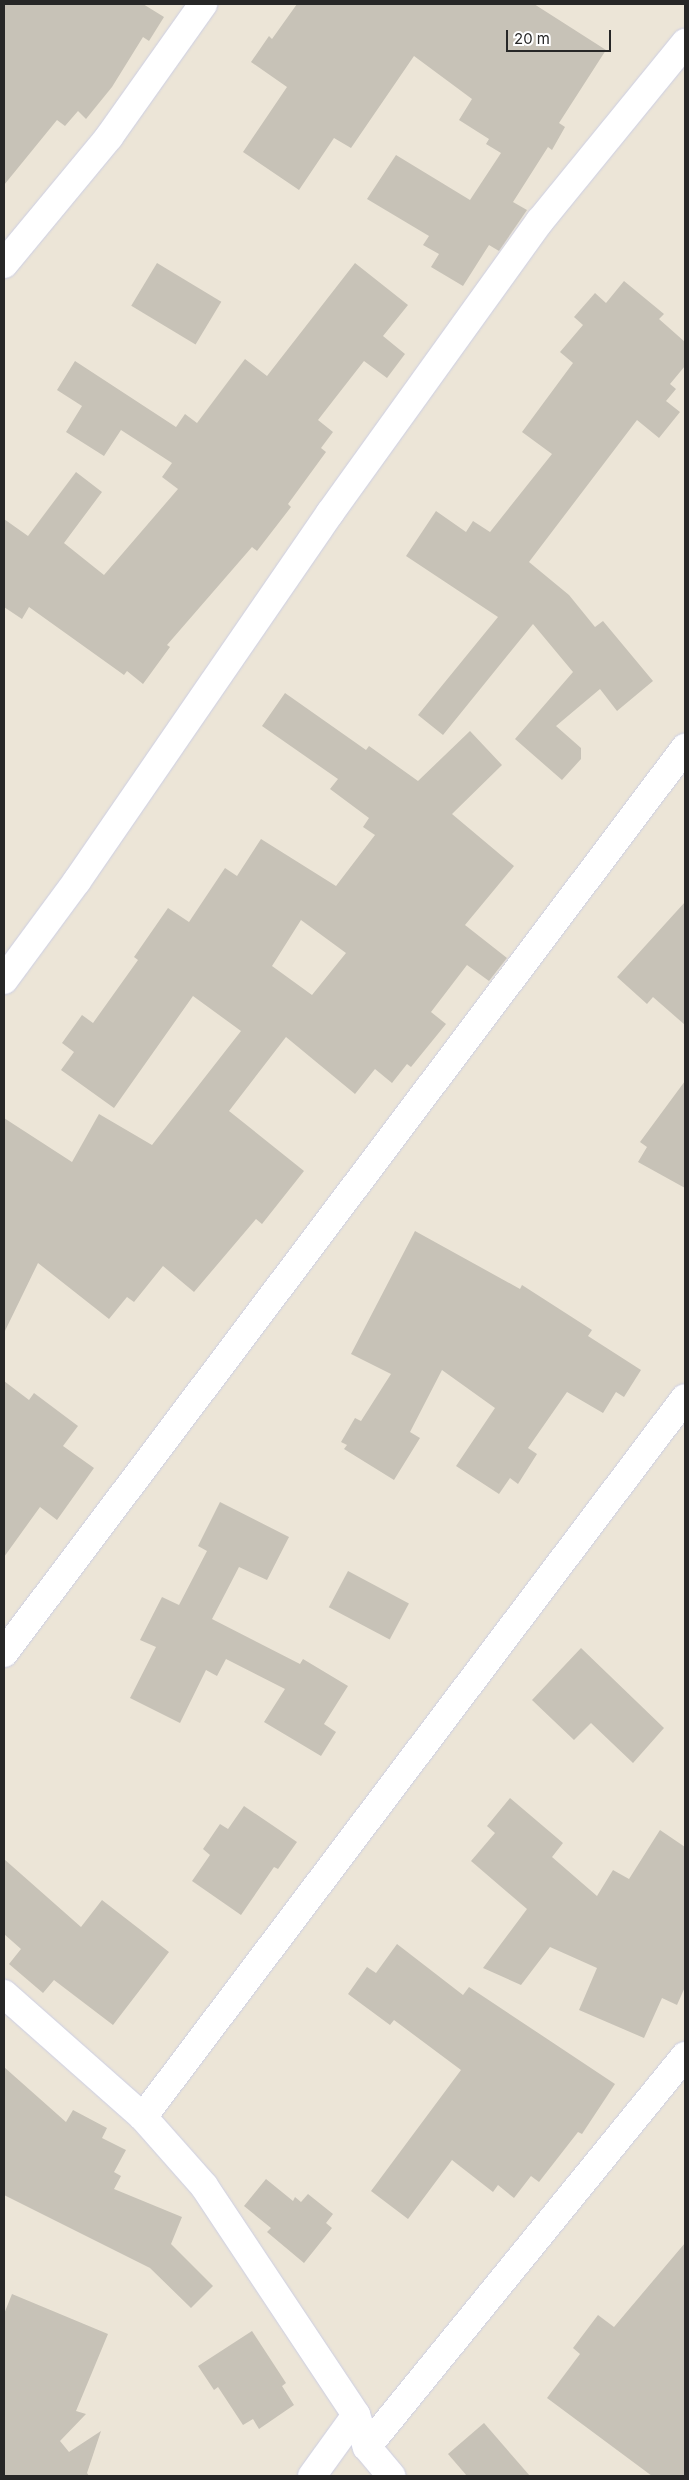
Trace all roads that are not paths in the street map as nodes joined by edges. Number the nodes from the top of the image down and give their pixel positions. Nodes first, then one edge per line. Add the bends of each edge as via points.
1 (203, 4) edge
2 (685, 43) edge
3 (4, 264) edge
4 (685, 748) edge
5 (4, 980) edge
6 (685, 1398) edge
7 (4, 1653) edge
8 (4, 1994) edge
9 (685, 2056) edge
10 (143, 2117) junction
11 (356, 2415) junction
12 (367, 2447) junction
13 (312, 2476) edge
14 (391, 2476) edge

1 - 3 street via 109,136
2 - 5 street via 540,221 330,513 77,880
4 - 7 street
6 - 10 street
8 - 10 street
9 - 12 street
10 - 11 street via 204,2186
11 - 12 street
11 - 13 street
12 - 14 street

